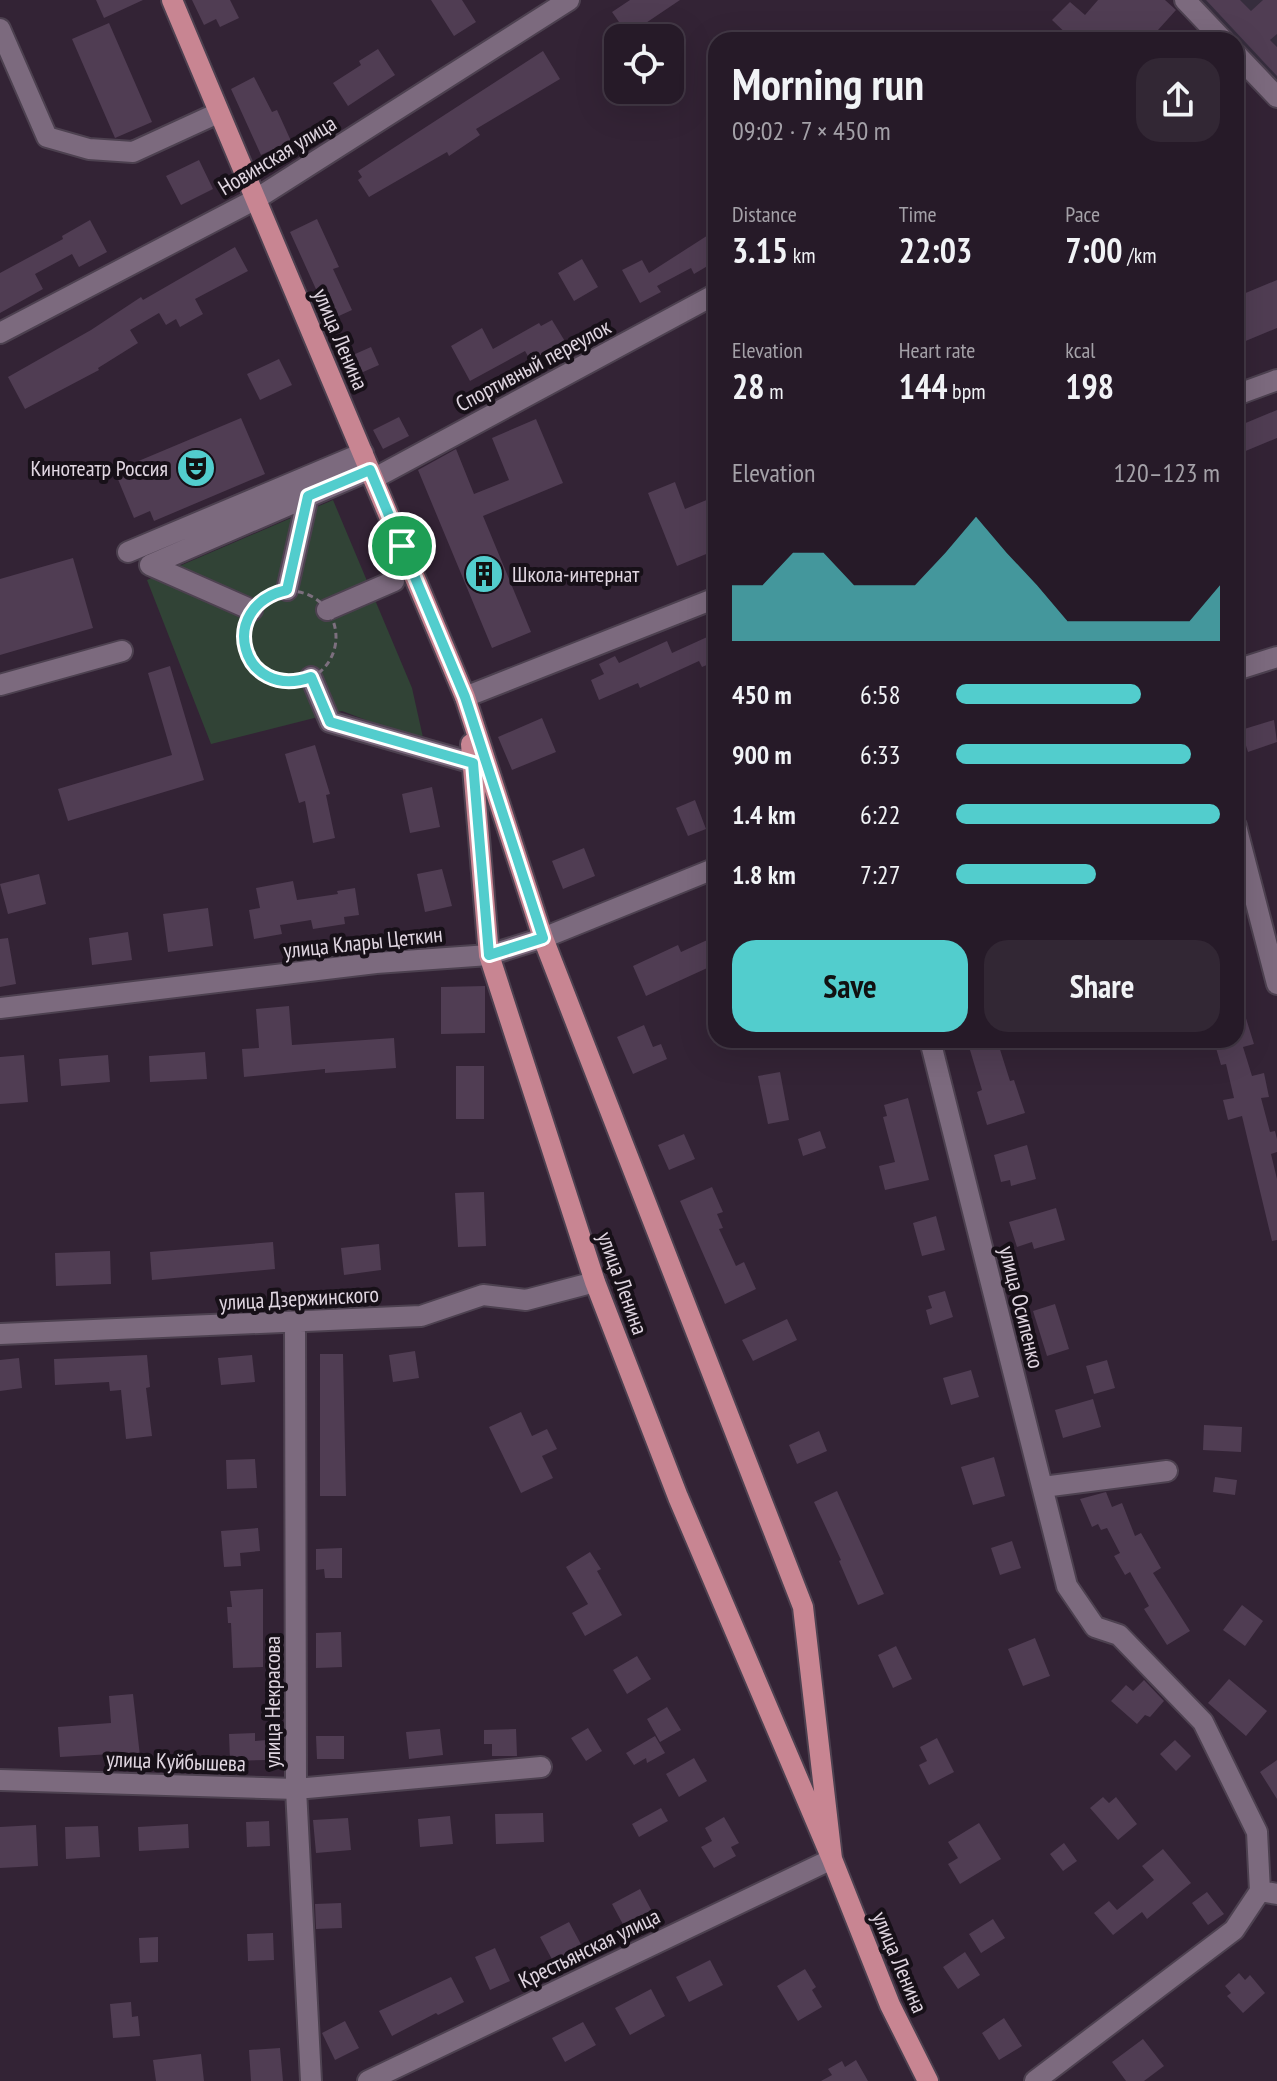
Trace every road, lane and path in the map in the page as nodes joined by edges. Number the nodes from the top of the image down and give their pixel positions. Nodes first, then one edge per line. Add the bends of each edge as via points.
1 (172, 0) edge
2 (569, 0) edge
3 (1185, 0) edge
4 (0, 29) edge
5 (1215, 32) edge
6 (1244, 62) edge
7 (1277, 97) edge
8 (218, 113) junction
9 (256, 199) junction
10 (708, 298) edge
11 (0, 333) edge
12 (1277, 380) edge
13 (1244, 392) edge
14 (369, 467) junction
15 (308, 496) junction
16 (128, 552) dead end
17 (394, 581) dead end
18 (287, 590) junction
19 (708, 601) edge
20 (252, 610) junction
21 (327, 610) junction
22 (122, 651) dead end
23 (1277, 657) edge
24 (1244, 667) edge
25 (311, 677) junction
26 (0, 685) edge
27 (465, 697) junction
28 (473, 763) junction
29 (1244, 857) edge
30 (708, 871) edge
31 (543, 938) junction
32 (489, 955) junction
33 (1277, 984) edge
34 (0, 1008) edge
35 (932, 1048) edge
36 (595, 1282) junction
37 (295, 1323) junction
38 (0, 1334) edge
39 (1167, 1471) dead end
40 (1043, 1487) junction
41 (541, 1767) dead end
42 (0, 1780) edge
43 (296, 1789) junction
44 (832, 1859) junction
45 (1268, 1892) edge
46 (311, 2081) edge
47 (368, 2081) edge
48 (928, 2081) edge
49 (1035, 2081) edge

1 - 8 main road, улица Ленина
2 - 9 street, Новинская улица
3 - 5 street
4 - 8 street via 47,137 89,149 133,152
6 - 7 street
8 - 9 main road, улица Ленина
9 - 11 street, Новинская улица
9 - 14 main road, улица Ленина
10 - 14 street, Спортивный переулок
12 - 13 street
14 - 15 street
14 - 16 street
14 - 27 main road, улица Ленина
15 - 18 street
15 - 20 street via 150,565
17 - 21 street
18 - 20 path
18 - 21 path via 303,592
19 - 27 street
20 - 25 path via 243,639 255,667 281,682
21 - 25 path via 336,639 324,668
22 - 26 street
23 - 24 street
25 - 28 street via 330,722
27 - 28 main road, улица Ленина
27 - 31 main road, улица Ленина
28 - 32 main road, улица Ленина
29 - 33 street
30 - 31 street, улица Клары Цеткин
31 - 32 street, улица Клары Цеткин
31 - 44 main road, улица Ленина via 803,1607
32 - 34 street, улица Клары Цеткин via 376,963
32 - 36 main road, улица Ленина
35 - 40 street, улица Осипенко
36 - 37 street, улица Дзержинского via 526,1300 483,1295 421,1316
36 - 44 main road, улица Ленина via 678,1497
37 - 38 street, улица Дзержинского
37 - 43 street, улица Некрасова
39 - 40 street
40 - 45 street, улица Осипенко via 1067,1586 1095,1627 1119,1635 1203,1722 1257,1832
41 - 43 street, улица Куйбышева
42 - 43 street, улица Куйбышева
43 - 46 street, улица Некрасова
44 - 47 street, Крестьянская улица
44 - 48 main road, улица Ленина via 890,2005
45 - 49 street via 1234,1930

